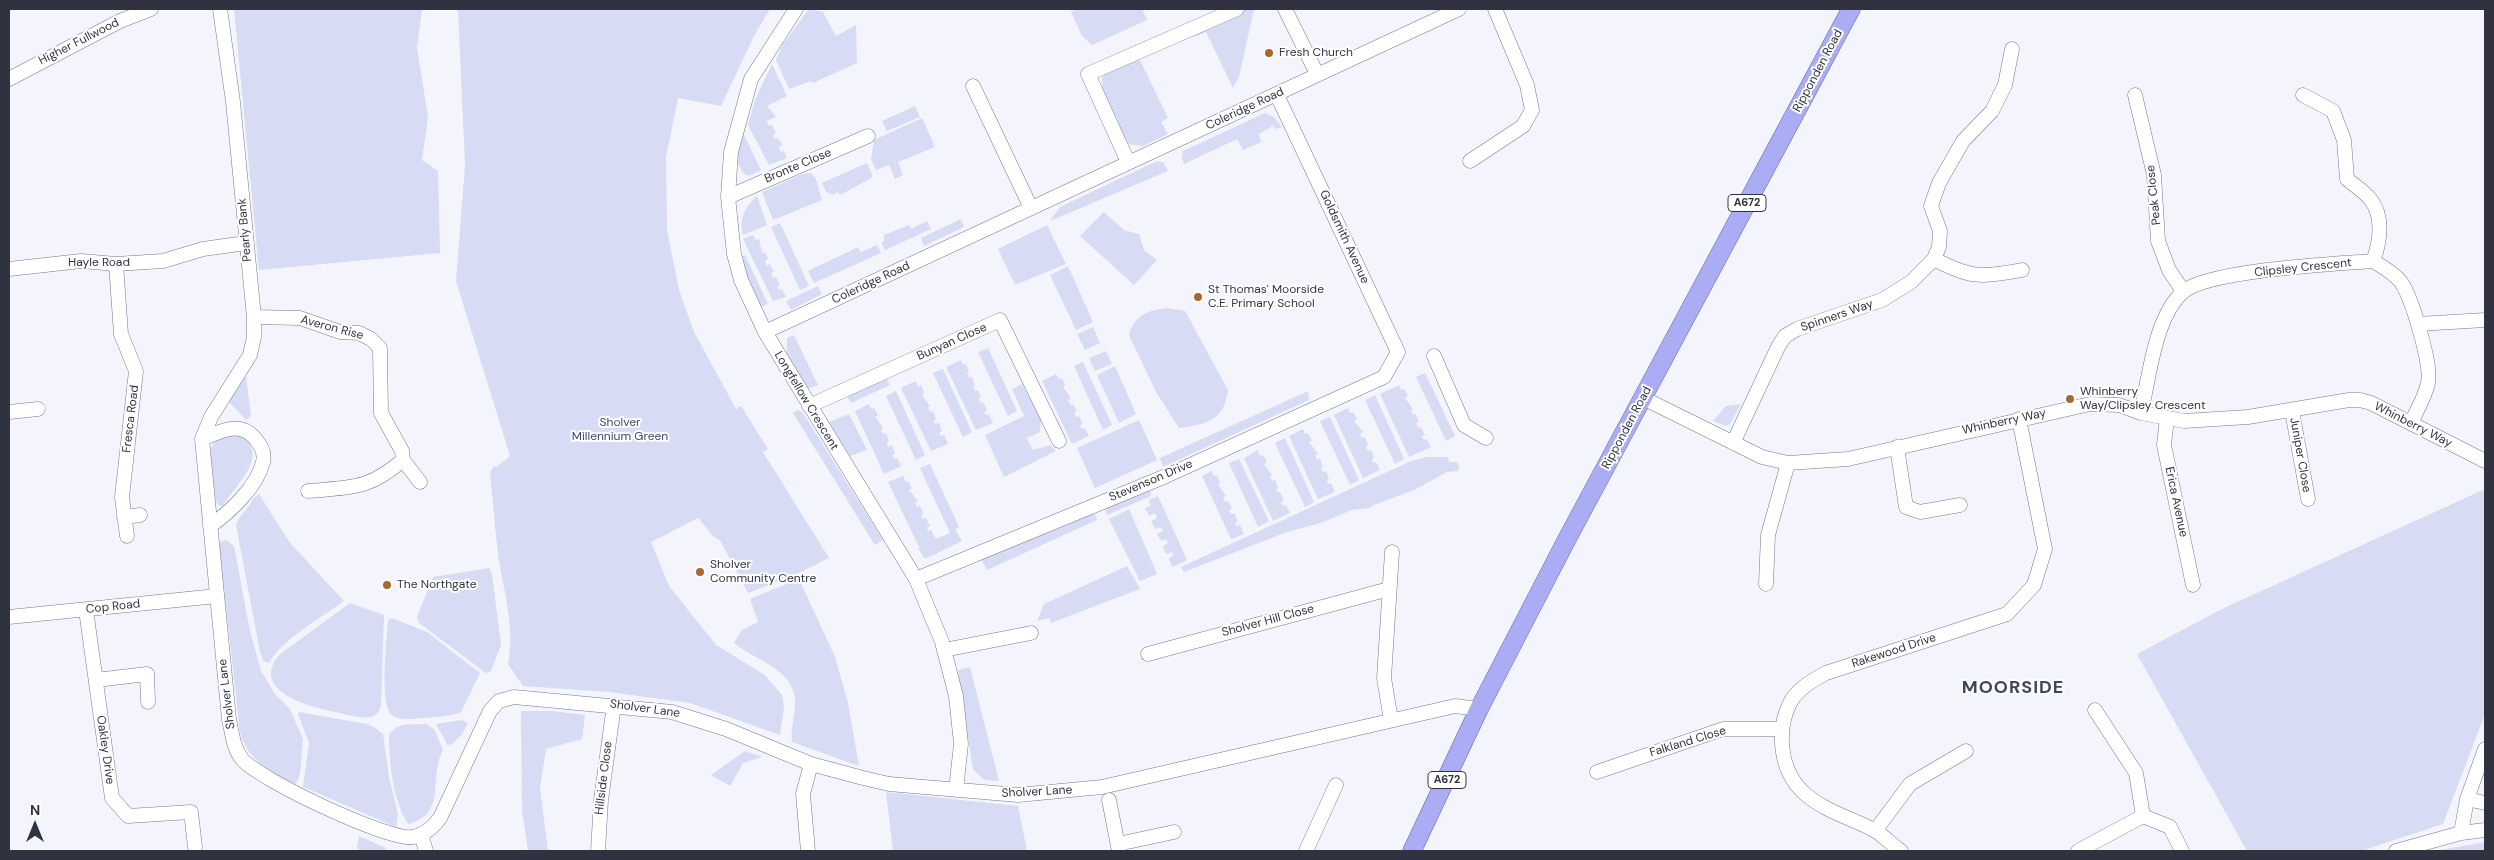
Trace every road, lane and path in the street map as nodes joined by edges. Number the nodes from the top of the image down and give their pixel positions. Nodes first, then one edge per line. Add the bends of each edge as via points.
1 (151, 9) edge
2 (220, 9) edge
3 (796, 9) edge
4 (1237, 9) edge
5 (1285, 9) edge
6 (1459, 9) edge
7 (1495, 9) edge
8 (1851, 9) edge
9 (2012, 49) dead end
10 (1317, 74) junction
11 (9, 79) edge
12 (973, 86) dead end
13 (1277, 95) junction
14 (2135, 95) dead end
15 (2303, 95) dead end
16 (868, 136) dead end
17 (1128, 162) junction
18 (1470, 162) dead end
19 (728, 196) junction
20 (1031, 208) junction
21 (246, 243) junction
22 (1934, 258) junction
23 (2373, 261) junction
24 (116, 264) junction
25 (9, 269) edge
26 (2022, 270) dead end
27 (2183, 292) junction
28 (254, 317) junction
29 (2485, 320) edge
30 (2418, 324) junction
31 (765, 332) junction
32 (1434, 356) dead end
33 (1384, 377) joint
34 (1643, 398) junction
35 (809, 406) junction
36 (38, 408) dead end
37 (2292, 411) junction
38 (9, 412) edge
39 (2141, 413) junction
40 (2020, 418) junction
41 (2167, 418) junction
42 (2411, 423) junction
43 (202, 438) junction
44 (1486, 438) dead end
45 (1059, 441) dead end
46 (1733, 443) junction
47 (1896, 447) junction
48 (403, 460) junction
49 (2485, 461) edge
50 (1788, 463) junction
51 (420, 482) dead end
52 (308, 490) dead end
53 (2308, 499) dead end
54 (1960, 505) dead end
55 (140, 515) dead end
56 (124, 517) junction
57 (210, 526) junction
58 (127, 536) dead end
59 (1392, 552) dead end
60 (916, 579) junction
61 (1766, 584) dead end
62 (2193, 586) dead end
63 (1388, 588) junction
64 (217, 596) junction
65 (86, 610) junction
66 (9, 617) edge
67 (1031, 633) dead end
68 (944, 650) junction
69 (1148, 654) dead end
70 (96, 680) junction
71 (148, 702) dead end
72 (614, 705) junction
73 (1479, 709) junction
74 (2095, 710) dead end
75 (1391, 720) junction
76 (1781, 729) junction
77 (2485, 749) edge
78 (1966, 751) dead end
79 (811, 764) junction
80 (1597, 772) dead end
81 (1336, 785) dead end
82 (956, 790) junction
83 (2467, 799) junction
84 (1109, 800) dead end
85 (2485, 803) edge
86 (2143, 816) junction
87 (2485, 830) edge
88 (1875, 831) junction
89 (1174, 832) dead end
90 (2461, 833) junction
91 (421, 834) junction
92 (195, 847) dead end
93 (1118, 848) edge
94 (426, 851) edge
95 (598, 851) edge
96 (808, 851) edge
97 (1306, 851) edge
98 (1412, 851) edge
99 (1901, 851) edge
100 (2078, 851) edge
101 (2182, 851) edge
102 (2396, 851) edge

1 - 11 street, Higher Fullwood via 120,21
2 - 21 street, Pearly Bank via 233,102
3 - 19 street, Longfellow Crescent via 752,78 731,152
4 - 17 street via 1088,74
5 - 10 street
6 - 10 street, Coleridge Road
7 - 18 street via 1528,85 1532,110 1523,126
8 - 34 main road, Ripponden Road / A672
9 - 22 street via 2005,85 1992,111 1963,141 1939,183 1931,206 1940,231
10 - 13 street, Coleridge Road
12 - 20 street
13 - 17 street, Coleridge Road
13 - 33 street, Goldsmith Avenue via 1398,352
14 - 27 street, Peak Close via 2154,175 2158,241 2169,270
15 - 23 street via 2333,111 2344,140 2347,179 2371,200 2377,213 2379,245
16 - 19 street, Bronte Close
17 - 20 street, Coleridge Road
19 - 31 street, Longfellow Crescent via 730,232 740,280
20 - 31 street, Coleridge Road
21 - 24 street, Hayle Road via 203,249 163,261
21 - 28 street, Pearly Bank
22 - 26 street via 1972,276
22 - 46 street, Spinners Way via 1911,282 1882,300 1785,336
23 - 27 street, Clipsley Crescent via 2298,266 2215,279
23 - 30 street via 2400,281
24 - 25 street, Hayle Road via 81,261
24 - 56 street, Fresca Road via 121,334 136,371 122,497
27 - 39 street, Clipsley Crescent via 2162,326
28 - 43 street, Pearly Bank via 250,355 211,417
28 - 48 street, Averon Rise via 300,318 371,339 380,348 381,413 402,451
29 - 30 street
30 - 42 street via 2429,371 2428,383
31 - 35 street, Longfellow Crescent
32 - 44 street via 1464,425
33 - 60 street, Stevenson Drive via 1166,476
34 - 46 street, Whinberry Way
34 - 73 main road, Ripponden Road / A672
35 - 45 street, Bunyan Close via 1000,320
35 - 60 street, Longfellow Crescent
36 - 38 street
37 - 41 street, Whinberry Way via 2184,421
37 - 42 street, Whinberry Way via 2360,400
37 - 53 street, Juniper Close
39 - 40 street, Whinberry Way via 2119,405 2090,404
39 - 41 street, Whinberry Way
40 - 47 street, Whinberry Way
40 - 76 street, Rakewood Drive via 2045,549 2034,585 2007,614 1826,673 1808,682 1792,700
41 - 62 street, Erica Avenue via 2164,445
42 - 49 street, Whinberry Way
43 - 57 street, Sholver Lane
43 - 57 street via 238,427 252,434 264,454 257,477 228,512
46 - 50 street, Whinberry Way via 1762,457
47 - 50 street, Whinberry Way via 1848,459
47 - 54 street via 1906,508 1920,512
48 - 51 street, Averon Rise
48 - 52 street via 366,485
50 - 61 street via 1768,535
55 - 56 street
56 - 58 street, Fresca Road
57 - 64 street, Sholver Lane
59 - 63 street
60 - 68 street, Longfellow Crescent
63 - 69 street, Sholver Hill Close
63 - 75 street via 1384,678
64 - 65 street, Cop Road
64 - 91 street, Sholver Lane via 229,719 240,758 255,771 296,793 385,832 413,837
65 - 66 street, Cop Road
65 - 70 street, Oakley Drive
67 - 68 street
68 - 82 street, Longfellow Crescent via 956,696 961,744
70 - 71 street via 147,674
70 - 92 street, Oakley Drive via 112,798 128,816 191,812
72 - 79 street, Sholver Lane via 700,719
72 - 91 street, Sholver Lane via 514,696 499,701 487,717 440,818
72 - 95 street, Hillside Close via 601,800
73 - 75 street, Sholver Lane via 1455,706
73 - 98 main road, Ripponden Road / A672
74 - 86 street via 2136,773
75 - 82 street, Sholver Lane via 1102,787 1018,795
76 - 80 street, Falkland Close via 1723,729
76 - 88 street, Rakewood Drive via 1784,756 1791,775 1804,792 1845,819
77 - 83 street
78 - 88 street via 1910,784
79 - 82 street, Sholver Lane via 889,784
79 - 96 street via 803,794
81 - 97 street
83 - 85 street
83 - 90 street
84 - 93 street
86 - 100 street
86 - 101 street via 2170,827
87 - 90 street
88 - 99 street, Rakewood Drive
89 - 93 street
90 - 102 street
91 - 94 street

